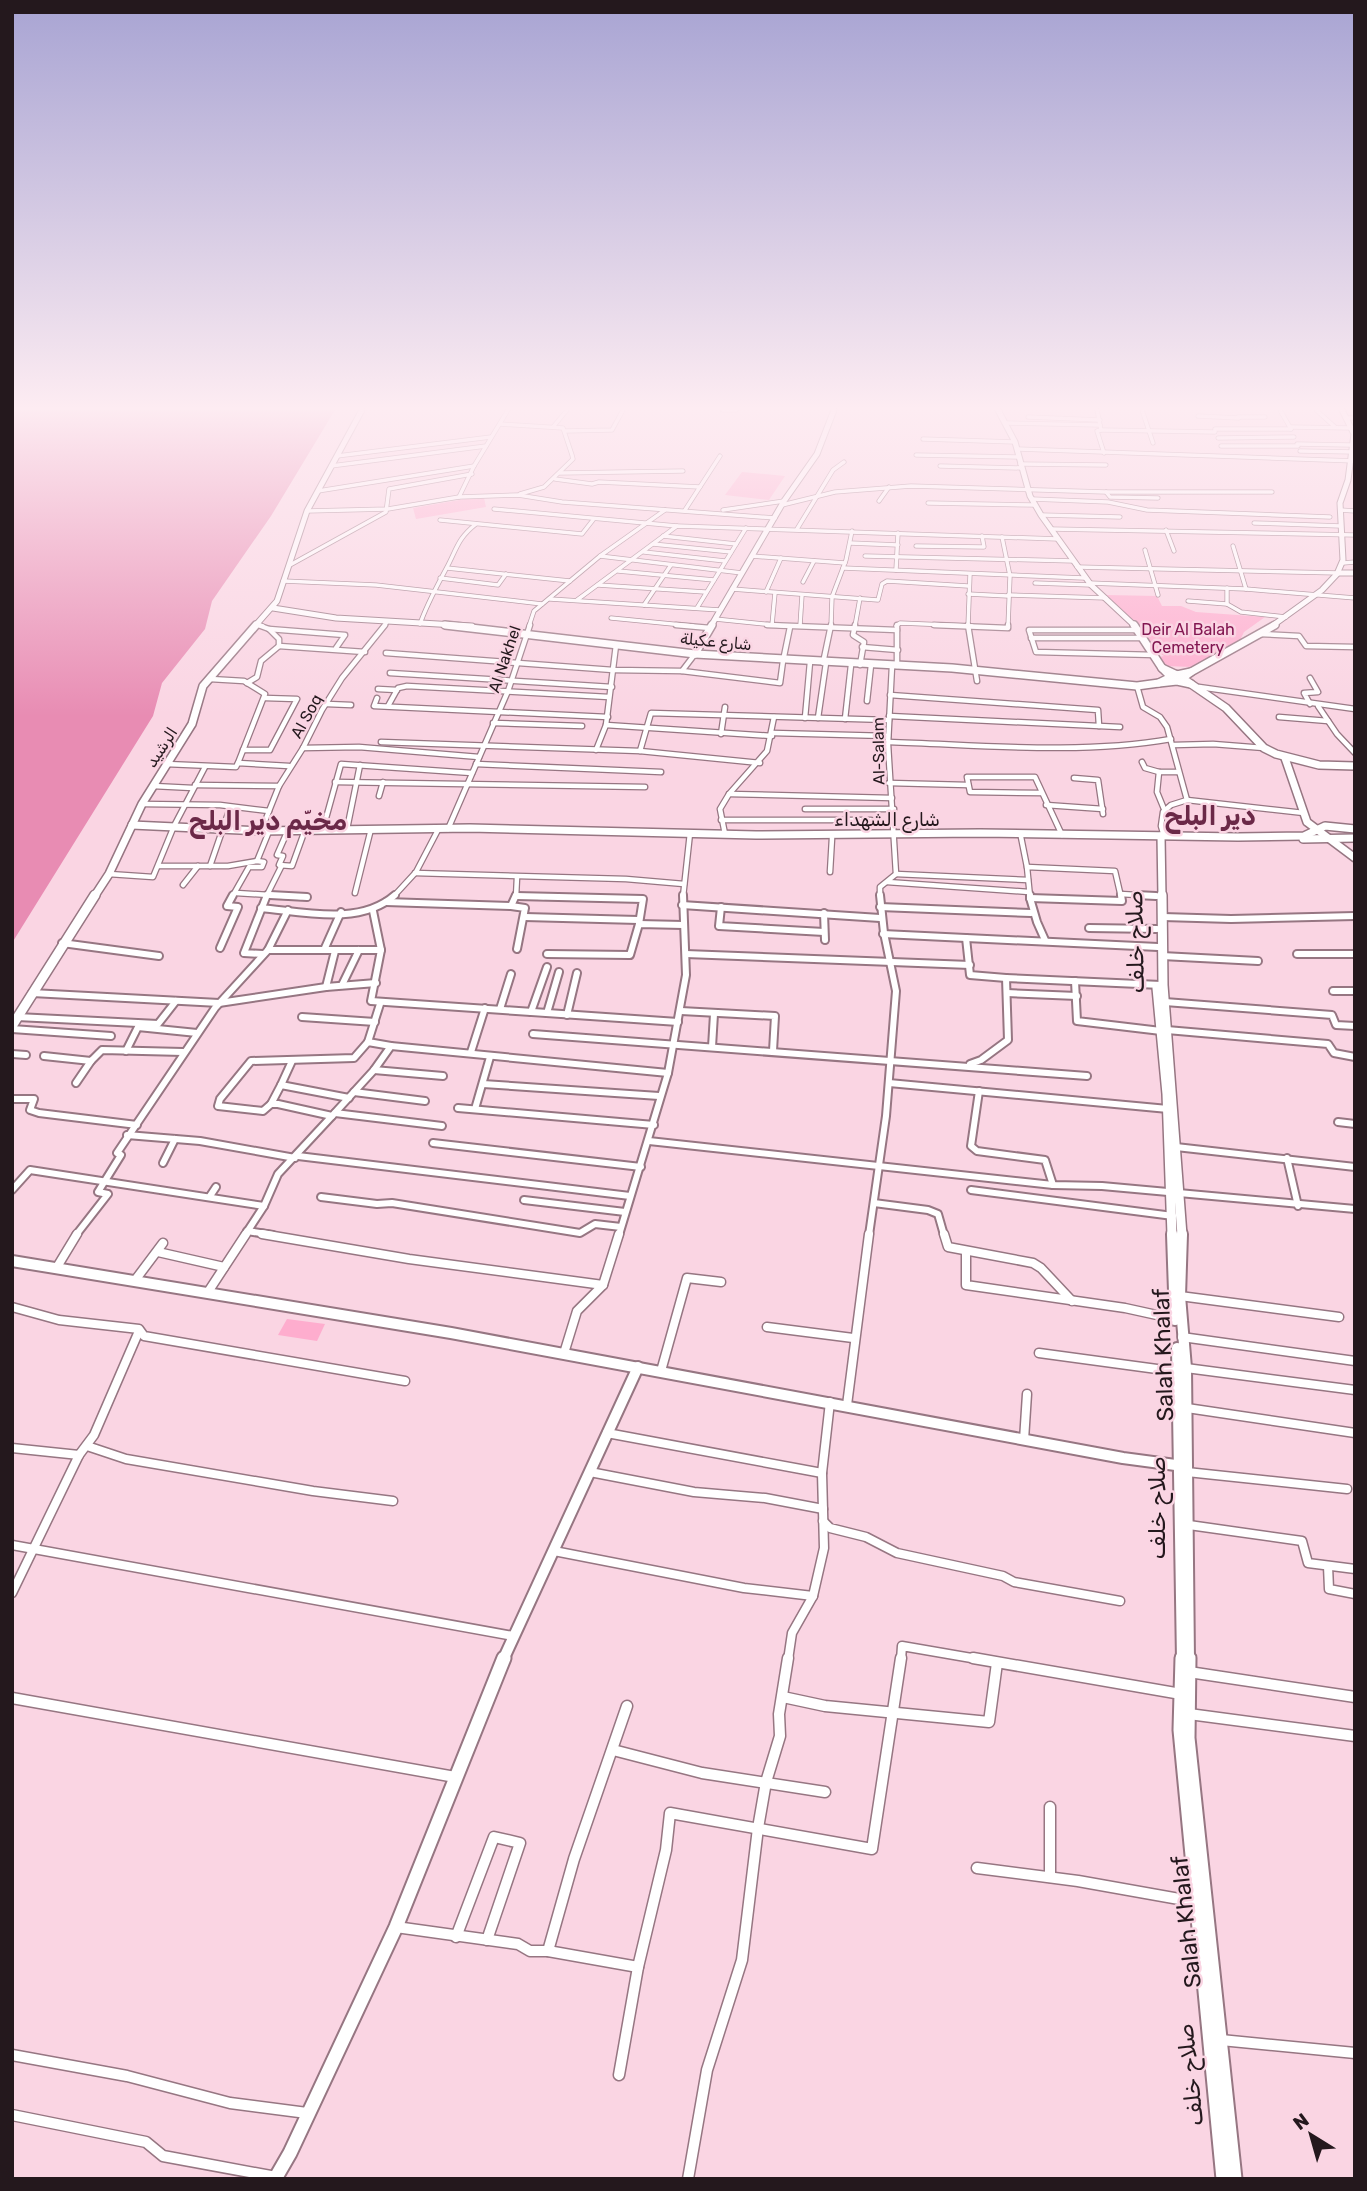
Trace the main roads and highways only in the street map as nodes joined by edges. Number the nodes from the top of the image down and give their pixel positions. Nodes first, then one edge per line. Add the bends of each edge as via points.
1 (307, 512) edge
2 (778, 512) edge
3 (1039, 512) edge
4 (1340, 512) edge
5 (1339, 573) junction
6 (1355, 573) edge
7 (273, 608) junction
8 (695, 654) junction
9 (1177, 678) junction
10 (1285, 758) junction
11 (1355, 766) edge
12 (132, 825) junction
13 (1316, 828) junction
14 (1355, 829) edge
15 (690, 835) junction
16 (896, 836) junction
17 (1159, 837) junction
18 (1328, 837) junction
19 (1309, 838) junction
20 (1352, 838) edge
21 (1341, 847) junction
22 (1355, 858) edge
23 (1160, 951) junction
24 (1160, 985) junction
25 (12, 1028) edge
26 (1164, 1030) junction
27 (1176, 1194) junction
28 (12, 1261) edge
29 (638, 1367) junction
30 (1182, 1370) junction
31 (1185, 1468) junction
32 (1221, 2039) joint
33 (275, 2178) edge
34 (1223, 2179) edge
35 (1235, 2179) edge

1 - 7 main road, الرشيد
2 - 8 main road
3 - 9 main road via 1088,582 1139,630 1162,668
4 - 5 main road via 1343,563
5 - 6 main road
5 - 9 main road, شارع عكيلة via 1260,634
7 - 8 main road, شارع عكيلة
7 - 12 main road, الرشيد via 201,692 192,724
8 - 9 main road, شارع عكيلة via 977,670 1137,686
9 - 10 main road via 1226,708 1264,748
10 - 11 main road via 1324,766
10 - 13 main road via 1307,822
12 - 15 main road, شارع الشهداء
12 - 25 main road, الرشيد via 109,874
13 - 14 main road, شارع الشهداء
13 - 17 main road, شارع الشهداء via 1304,836
13 - 18 main road
15 - 16 main road, شارع الشهداء
15 - 16 main road, شارع الشهداء
16 - 17 main road, شارع الشهداء
16 - 17 main road, شارع الشهداء
17 - 19 main road, شارع الشهداء
17 - 23 main road
17 - 23 main road, صلاح خلف via 1156,897
18 - 19 main road, شارع الشهداء
18 - 20 main road, شارع الشهداء
18 - 21 main road
19 - 21 main road
20 - 21 main road
21 - 22 main road
23 - 24 main road, صلاح خلف
24 - 26 main road, صلاح خلف
24 - 26 main road, Salah Khalaf
26 - 27 main road, صلاح خلف
26 - 27 main road, Salah Khalaf
27 - 30 main road, Salah Khalaf
27 - 30 main road, صلاح خلف via 1175,1319
28 - 29 main road
29 - 31 main road
29 - 33 main road via 513,1636 396,1927
30 - 31 main road, صلاح خلف
30 - 31 main road, Salah Khalaf via 1187,1408
31 - 32 main road, Salah Khalaf via 1189,1756
31 - 34 main road, صلاح خلف via 1180,1730
32 - 35 main road, صلاح خلف

